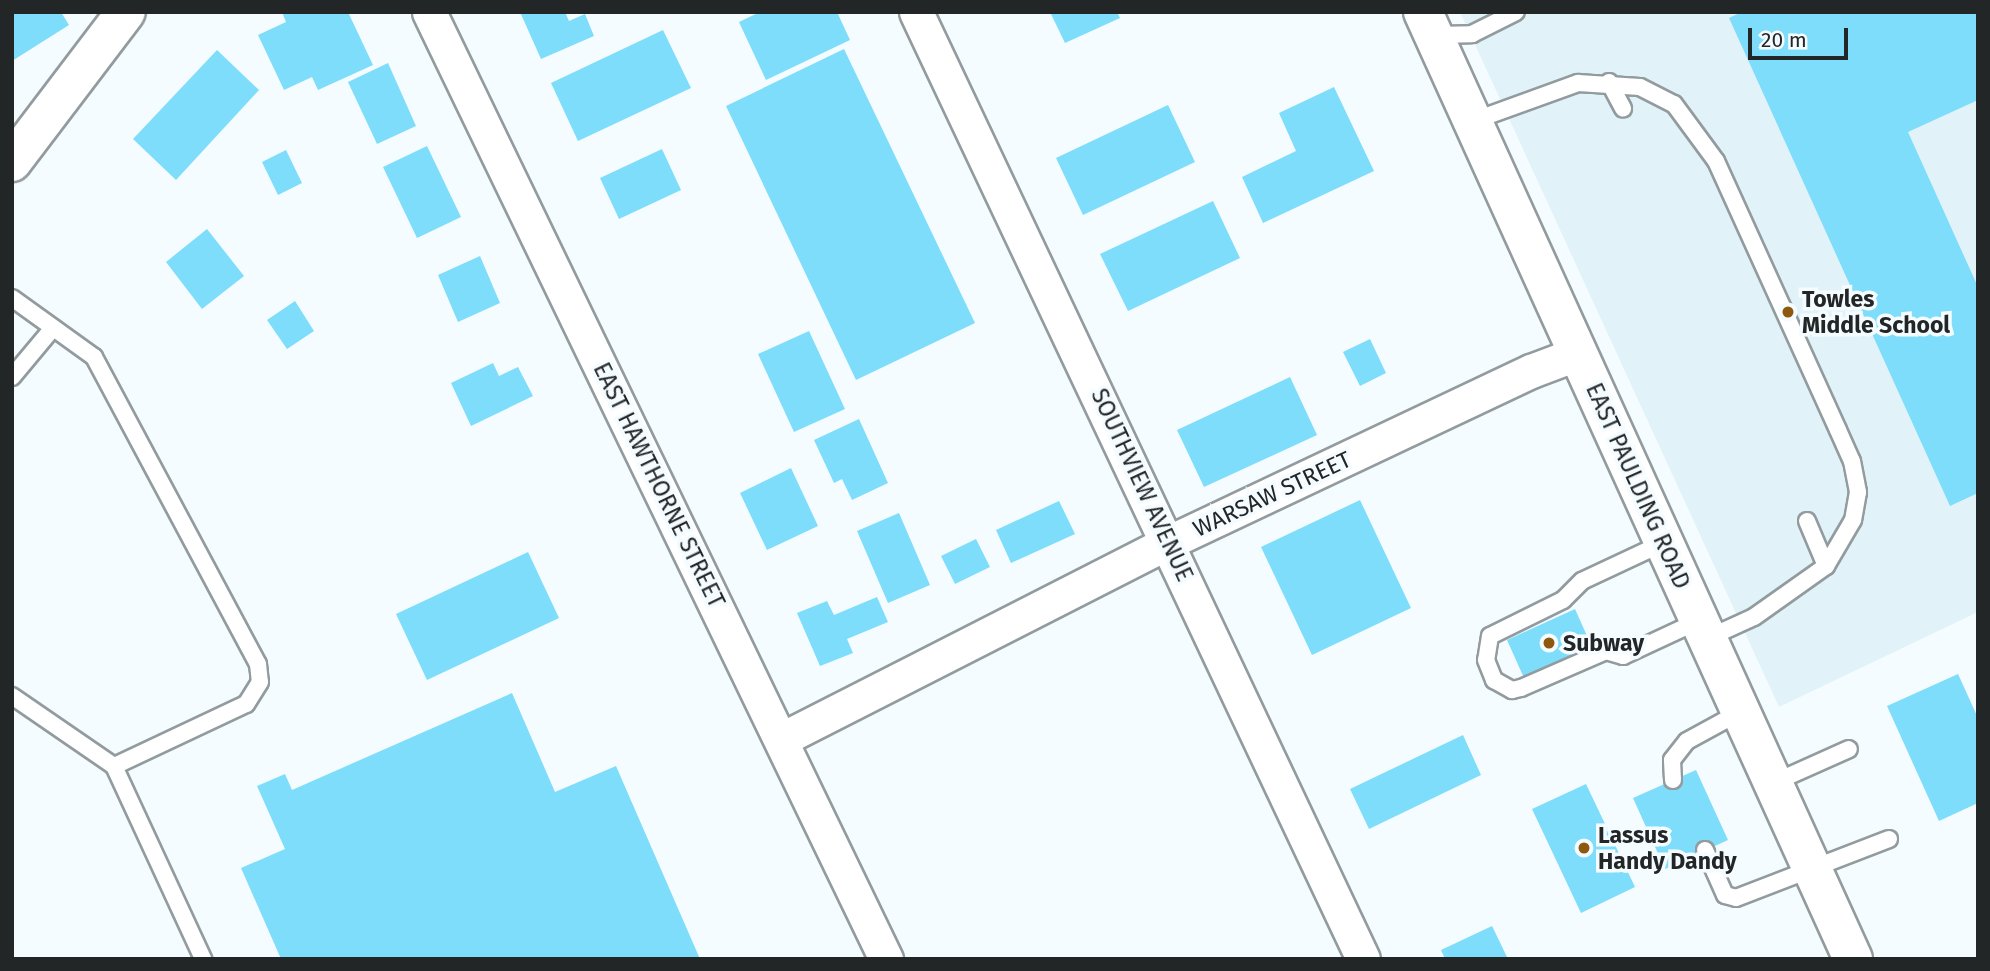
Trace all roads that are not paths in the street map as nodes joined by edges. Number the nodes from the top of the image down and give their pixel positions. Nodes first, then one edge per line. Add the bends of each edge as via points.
1 (126, 12) edge
2 (429, 12) edge
3 (916, 12) edge
4 (1516, 12) edge
5 (1428, 24) edge
6 (1609, 82) junction
7 (1623, 108) dead end
8 (1473, 121) junction
9 (12, 162) edge
10 (12, 298) edge
11 (53, 328) junction
12 (1579, 354) junction
13 (12, 377) edge
14 (1807, 521) dead end
15 (1169, 542) junction
16 (1662, 543) junction
17 (1826, 566) junction
18 (1702, 630) junction
19 (12, 696) edge
20 (1740, 712) junction
21 (782, 739) junction
22 (1849, 749) dead end
23 (114, 766) junction
24 (1673, 780) dead end
25 (1773, 783) junction
26 (1889, 839) dead end
27 (1704, 850) dead end
28 (1812, 869) junction
29 (203, 959) edge
30 (886, 959) edge
31 (1363, 959) edge
32 (1853, 959) edge

1 - 9 main road
2 - 21 street, EAST HAWTHORNE STREET
3 - 15 street, SOUTHVIEW AVENUE
4 - 5 lane via 1472,34
5 - 8 main road, EAST PAULDING ROAD
6 - 7 lane
6 - 8 lane via 1578,83
6 - 17 lane via 1640,87 1674,104 1695,129 1716,161 1839,430 1858,492 1853,520
8 - 12 main road, EAST PAULDING ROAD
10 - 11 lane
11 - 13 lane
11 - 23 lane via 93,357 258,664 260,682 246,704
12 - 15 street, WARSAW STREET via 1531,371
12 - 16 main road, EAST PAULDING ROAD
14 - 17 lane
15 - 21 street, WARSAW STREET
15 - 31 street, SOUTHVIEW AVENUE
16 - 18 main road, EAST PAULDING ROAD
16 - 18 lane via 1582,581 1563,600 1490,636 1486,660 1494,680 1512,690 1521,688 1606,651 1623,656
17 - 18 lane via 1754,617
18 - 20 main road, EAST PAULDING ROAD
19 - 23 lane
20 - 24 lane via 1687,741 1672,760
20 - 25 main road, EAST PAULDING ROAD
21 - 30 street, EAST HAWTHORNE STREET
22 - 25 lane
23 - 29 lane
25 - 28 main road, EAST PAULDING ROAD
26 - 28 lane
27 - 28 lane via 1725,895 1736,898
28 - 32 main road, EAST PAULDING ROAD

